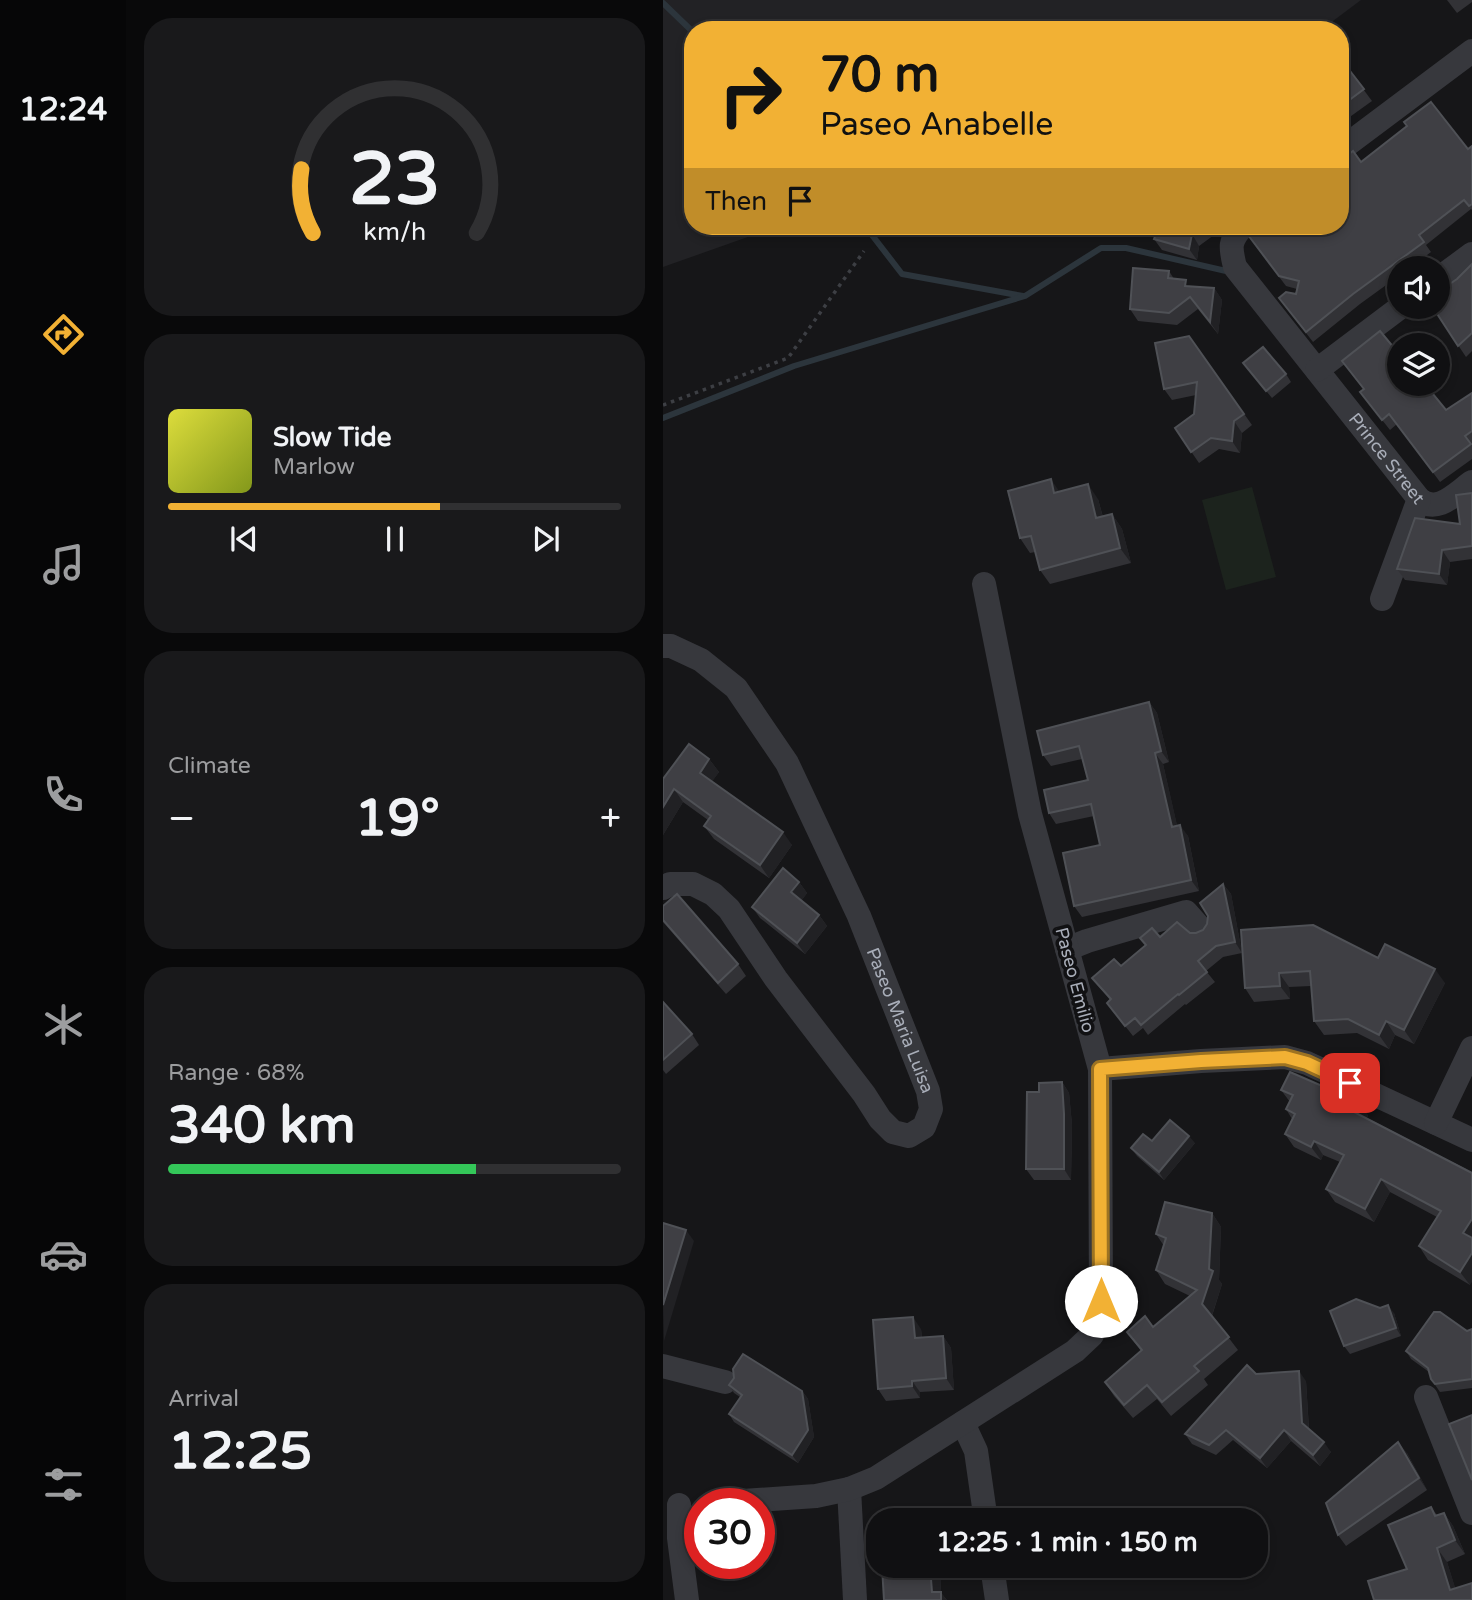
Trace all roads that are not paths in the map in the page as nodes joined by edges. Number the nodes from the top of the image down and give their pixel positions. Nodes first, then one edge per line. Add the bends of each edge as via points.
1 (1472, 51) edge
2 (1349, 143) edge
3 (1234, 235) edge
4 (1472, 254) edge
5 (1450, 270) edge
6 (1387, 317) edge
7 (1317, 370) junction
8 (1472, 482) edge
9 (1419, 499) junction
10 (984, 584) dead end
11 (1382, 599) dead end
12 (663, 646) edge
13 (663, 888) edge
14 (1201, 929) edge
15 (1067, 948) junction
16 (1472, 1048) edge
17 (1100, 1069) junction
18 (1436, 1123) junction
19 (1472, 1140) edge
20 (663, 1366) edge
21 (725, 1382) dead end
22 (1426, 1396) dead end
23 (963, 1423) junction
24 (849, 1489) junction
25 (775, 1500) edge
26 (680, 1505) edge
27 (984, 1508) edge
28 (1472, 1513) edge
29 (994, 1578) edge
30 (687, 1600) edge
31 (855, 1600) edge
32 (997, 1600) edge

1 - 2 street
3 - 7 street, Prince Street via 1235,267
4 - 5 street
6 - 7 street
7 - 9 street, Prince Street
8 - 9 street, Prince Street via 1440,505
9 - 11 street
10 - 15 street, Paseo Emilio via 1030,814
12 - 13 street, Paseo Maria Luisa via 701,660 736,688 787,763 860,916 928,1090 931,1109 924,1126 909,1136 893,1132 881,1119 729,909 713,894 693,884
14 - 15 street via 1186,912
15 - 17 street, Paseo Emilio
16 - 18 street
17 - 18 street via 1285,1057
17 - 23 street, Paseo Emilio via 1101,1301 1092,1335 1075,1351
18 - 19 street
20 - 21 street
22 - 28 street
23 - 24 street, Paseo Emilio via 877,1478
23 - 27 street via 976,1451
24 - 25 street, Paseo Emilio
24 - 31 street
26 - 30 street
29 - 32 street

